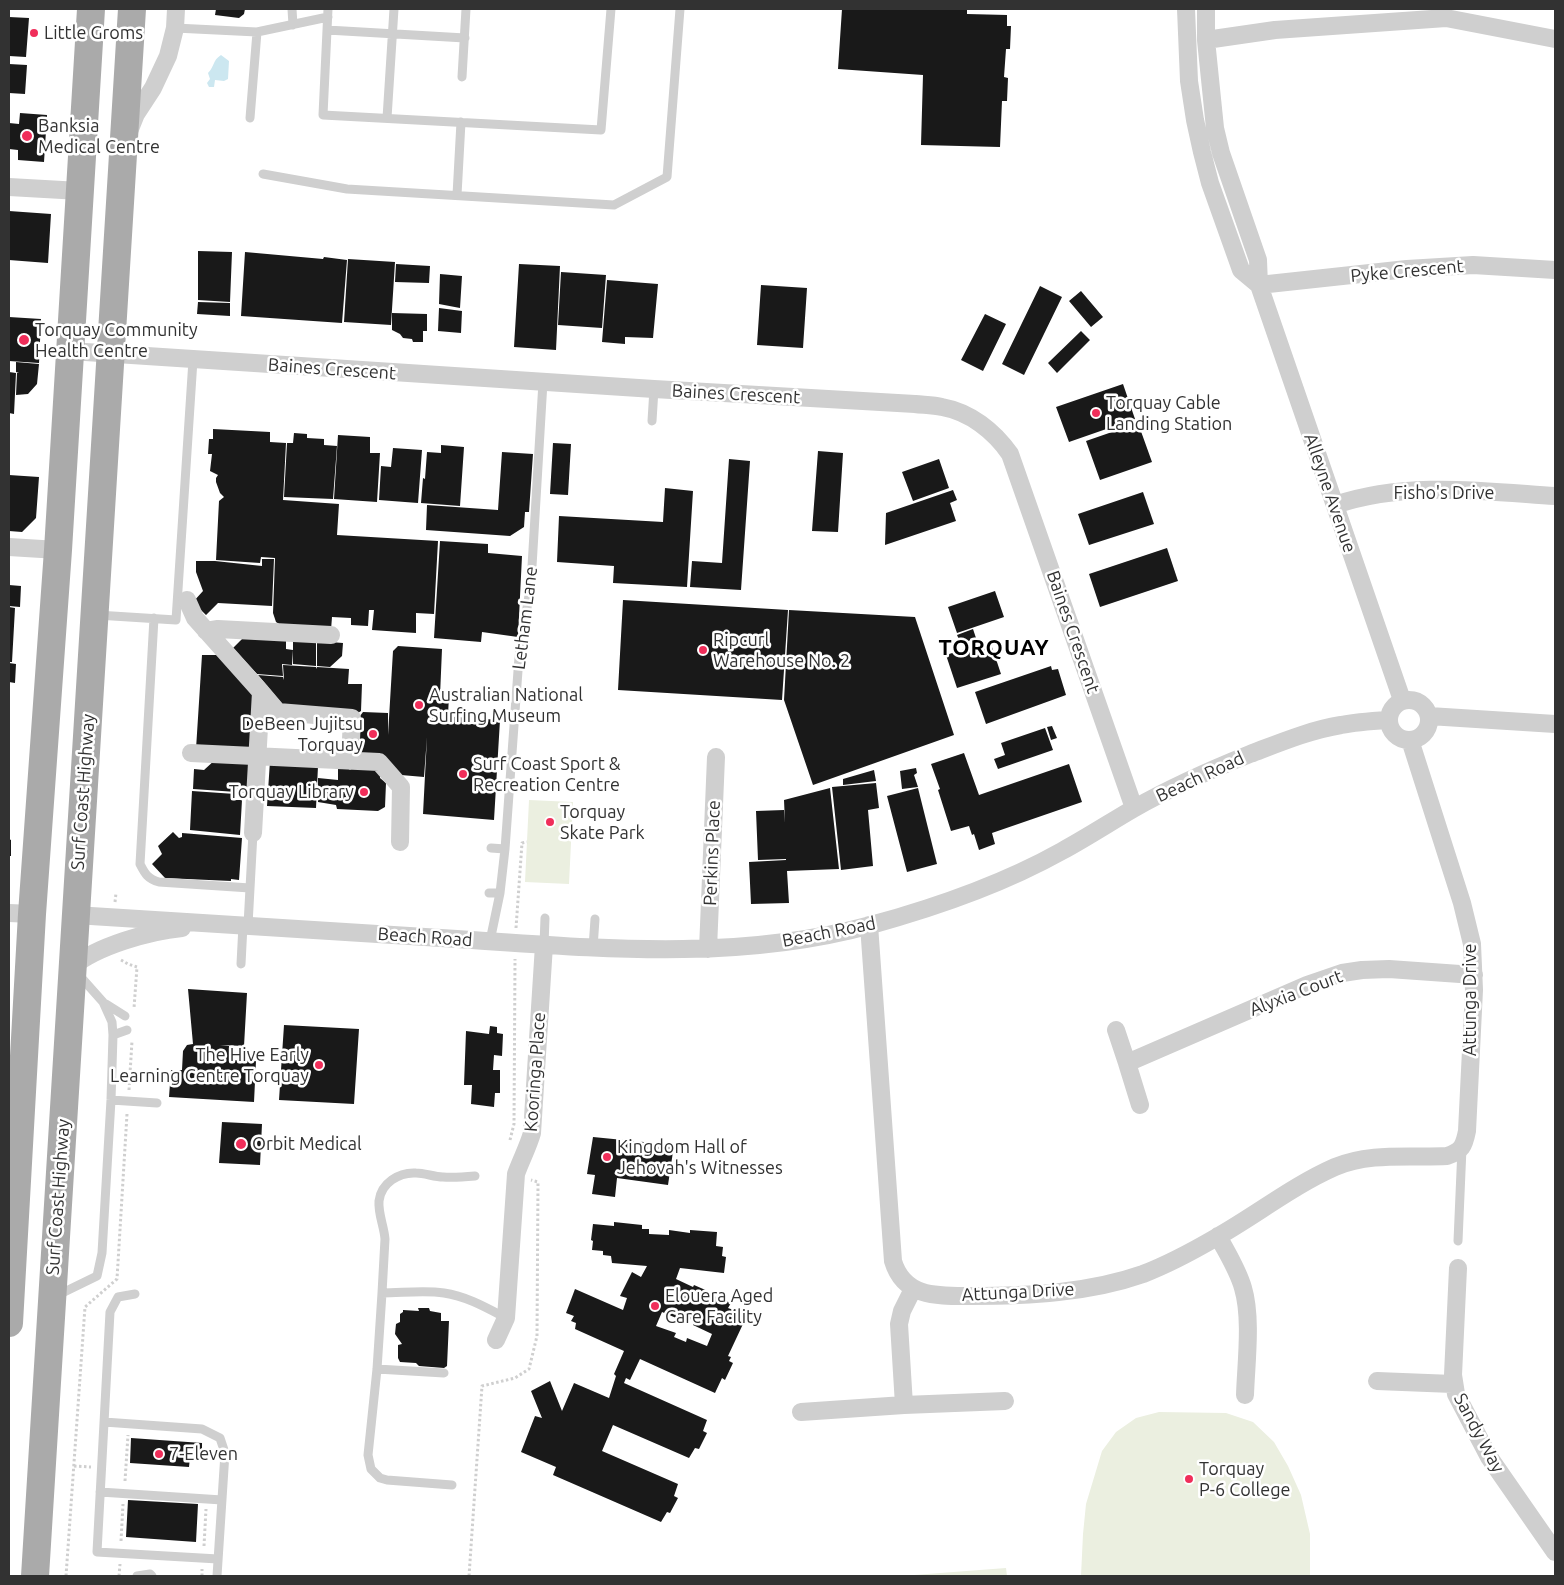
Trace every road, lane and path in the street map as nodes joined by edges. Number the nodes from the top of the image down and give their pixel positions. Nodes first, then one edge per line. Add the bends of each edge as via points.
1 (91, 9) edge
2 (132, 9) edge
3 (176, 9) edge
4 (292, 9) edge
5 (394, 9) edge
6 (466, 9) edge
7 (612, 9) edge
8 (680, 9) edge
9 (1186, 9) edge
10 (1206, 9) edge
11 (328, 13) edge
12 (293, 25) junction
13 (174, 28) junction
14 (328, 30) junction
15 (257, 32) junction
16 (393, 34) junction
17 (465, 38) junction
18 (1555, 39) edge
19 (1206, 40) junction
20 (462, 77) dead end
21 (250, 118) dead end
22 (388, 118) junction
23 (461, 122) junction
24 (123, 145) junction
25 (263, 174) dead end
26 (9, 187) edge
27 (80, 191) junction
28 (457, 195) junction
29 (1555, 270) edge
30 (1259, 285) junction
31 (70, 351) junction
32 (110, 354) junction
33 (193, 360) junction
34 (543, 382) junction
35 (654, 389) junction
36 (652, 421) dead end
37 (1555, 496) edge
38 (1334, 505) junction
39 (9, 547) edge
40 (58, 550) junction
41 (187, 600) dead end
42 (94, 615) junction
43 (154, 618) junction
44 (206, 632) junction
45 (331, 635) dead end
46 (262, 692) junction
47 (1402, 700) junction
48 (1429, 716) junction
49 (1388, 720) junction
50 (1555, 724) edge
51 (1410, 740) junction
52 (190, 753) dead end
53 (258, 757) junction
54 (716, 757) dead end
55 (350, 761) junction
56 (1134, 808) junction
57 (253, 833) joint
58 (400, 842) dead end
59 (492, 848) dead end
60 (505, 849) junction
61 (250, 888) junction
62 (489, 893) dead end
63 (500, 893) junction
64 (20, 914) edge
65 (75, 915) junction
66 (545, 918) dead end
67 (595, 919) dead end
68 (239, 925) junction
69 (869, 926) junction
70 (490, 941) junction
71 (544, 945) junction
72 (593, 948) junction
73 (708, 949) junction
74 (241, 964) dead end
75 (72, 967) junction
76 (1474, 975) junction
77 (103, 1002) junction
78 (125, 1016) dead end
79 (127, 1030) dead end
80 (1116, 1030) dead end
81 (113, 1035) junction
82 (1127, 1063) junction
83 (111, 1100) junction
84 (157, 1103) dead end
85 (1140, 1105) dead end
86 (1462, 1148) junction
87 (13, 1168) edge
88 (474, 1176) dead end
89 (1218, 1236) junction
90 (1458, 1241) dead end
91 (1458, 1268) dead end
92 (913, 1289) junction
93 (135, 1294) dead end
94 (382, 1294) junction
95 (51, 1298) junction
96 (506, 1318) junction
97 (9, 1323) edge
98 (496, 1340) dead end
99 (377, 1369) junction
100 (444, 1373) dead end
101 (1377, 1380) dead end
102 (1453, 1384) junction
103 (1245, 1395) dead end
104 (1005, 1401) dead end
105 (904, 1405) junction
106 (801, 1412) dead end
107 (104, 1422) junction
108 (452, 1484) dead end
109 (100, 1492) junction
110 (207, 1499) junction
111 (222, 1500) junction
112 (1555, 1552) edge
113 (203, 1558) junction
114 (218, 1559) junction
115 (35, 1576) edge
116 (137, 1576) edge
117 (152, 1576) edge
118 (202, 1576) edge
119 (216, 1576) edge

1 - 27 main road
2 - 24 main road, Surf Coast Highway
3 - 13 street
4 - 12 lane
5 - 16 lane
6 - 17 lane
7 - 23 lane via 602,130
8 - 28 lane via 667,177 614,205
9 - 30 street, Alleyne Avenue via 1189,81 1210,183 1241,270
10 - 19 street, Alleyne Avenue
11 - 12 lane
11 - 14 lane
12 - 15 lane
13 - 15 lane
13 - 24 street via 168,56
14 - 16 lane
14 - 22 lane via 323,114
15 - 21 lane
16 - 17 lane
16 - 22 lane
17 - 20 lane
18 - 19 street via 1446,18 1275,30
19 - 30 street, Alleyne Avenue via 1216,128 1258,260
22 - 23 lane
23 - 28 lane
24 - 32 main road, Surf Coast Highway
25 - 28 lane via 347,189
26 - 27 street
27 - 31 main road
29 - 30 street, Pyke Crescent via 1473,265
30 - 38 street, Alleyne Avenue
31 - 32 street, Baines Crescent
31 - 40 main road
32 - 33 street, Baines Crescent
32 - 42 main road, Surf Coast Highway
33 - 34 street, Baines Crescent
33 - 43 lane via 176,620
34 - 35 street, Baines Crescent
34 - 60 lane, Letham Lane via 531,583 519,657
35 - 36 lane
35 - 56 street, Baines Crescent via 942,407 960,412 989,430 1010,454 1017,470
37 - 38 street, Fisho's Drive via 1413,490 1355,498
38 - 47 street, Alleyne Avenue
39 - 40 street
40 - 64 main road
41 - 44 street
42 - 43 lane
42 - 65 main road, Surf Coast Highway
43 - 61 lane via 140,864 150,880 159,882
44 - 45 street via 218,629
44 - 46 street
46 - 53 street
46 - 55 street via 278,712 352,718
47 - 48 street via 1421,704
47 - 49 street via 1394,704
48 - 50 street
48 - 51 street via 1425,732
49 - 51 street via 1393,732 1401,739
49 - 56 street, Beach Road via 1338,725 1274,745 1188,780
51 - 76 street, Attunga Drive via 1469,926
52 - 53 street
53 - 55 street
53 - 57 street
54 - 73 street, Perkins Place
55 - 58 street via 379,762 401,787
56 - 69 street, Beach Road via 1062,852 1020,872 959,897
57 - 61 lane
59 - 60 lane
60 - 63 lane, Letham Lane
61 - 68 lane
62 - 63 lane
63 - 70 lane, Letham Lane
64 - 65 main road
64 - 87 main road
65 - 68 street, Beach Road
65 - 75 main road, Surf Coast Highway
66 - 71 lane, Kooringa Place
67 - 72 lane
68 - 70 street, Beach Road
68 - 74 lane
68 - 75 street, Beach Road via 176,928 142,936 90,954
69 - 73 street, Beach Road via 791,941
69 - 92 street via 893,1260 898,1276
70 - 71 street, Beach Road
71 - 72 street, Beach Road
71 - 96 street, Kooringa Place via 534,1116 528,1147 516,1174
72 - 73 street, Beach Road
75 - 77 lane
75 - 95 main road, Surf Coast Highway
76 - 82 street, Alyxia Court via 1389,969 1342,973
76 - 86 street, Attunga Drive via 1467,1131
77 - 78 lane
77 - 81 lane via 112,1022
79 - 81 lane
80 - 82 street
81 - 83 lane
82 - 85 street
83 - 84 lane
83 - 95 lane via 102,1253 97,1276
86 - 89 street, Attunga Drive via 1447,1156 1389,1156 1336,1167
86 - 90 lane, Attunga Drive
87 - 97 main road
88 - 94 lane via 444,1178 411,1173 395,1177 382,1190 379,1200 385,1239
89 - 92 street, Attunga Drive via 1161,1266 1098,1286 1008,1296 932,1294
89 - 103 street via 1237,1272 1246,1301
91 - 102 street, Sandy Way
92 - 105 street via 899,1324
93 - 107 lane via 118,1297 110,1312
94 - 96 lane via 443,1292 479,1304
94 - 99 lane
95 - 115 main road, Surf Coast Highway
96 - 98 street, Kooringa Place
99 - 100 lane
99 - 108 lane via 368,1455 371,1469 386,1480
101 - 102 street
102 - 112 street, Sandy Way via 1489,1457
104 - 105 street
105 - 106 street
107 - 109 lane
107 - 111 lane via 202,1428 220,1438 225,1453
109 - 110 lane
109 - 113 lane via 97,1552
110 - 111 lane
110 - 113 path
111 - 114 lane
113 - 114 lane
113 - 118 path
114 - 119 lane
116 - 117 lane

